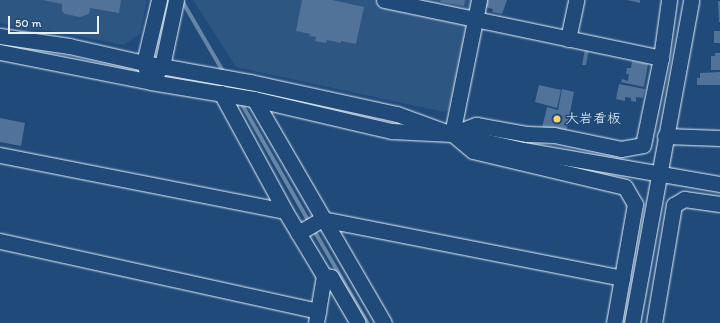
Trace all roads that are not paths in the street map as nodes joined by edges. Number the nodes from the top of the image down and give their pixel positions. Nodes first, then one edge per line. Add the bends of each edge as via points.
1 (159, 0) edge
2 (384, 0) edge
3 (479, 0) edge
4 (576, 0) edge
5 (670, 0) edge
6 (691, 0) edge
7 (176, 1) edge
8 (476, 18) junction
9 (0, 36) edge
10 (568, 39) junction
11 (0, 52) edge
12 (661, 58) junction
13 (144, 63) junction
14 (162, 66) junction
15 (151, 82) junction
16 (221, 93) junction
17 (254, 99) junction
18 (452, 134) junction
19 (665, 136) junction
20 (720, 138) edge
21 (0, 155) edge
22 (659, 173) junction
23 (720, 184) edge
24 (720, 204) edge
25 (285, 211) junction
26 (321, 220) junction
27 (301, 231) junction
28 (0, 241) edge
29 (324, 276) junction
30 (622, 278) junction
31 (317, 317) edge
32 (358, 323) edge
33 (384, 323) edge
34 (614, 323) edge
35 (632, 323) edge
36 (654, 323) edge

1 - 13 street
2 - 8 street
3 - 8 street
4 - 10 street
5 - 12 street
6 - 19 street
7 - 14 street
8 - 10 street
8 - 18 street
9 - 13 street via 69,46
10 - 12 street
11 - 15 street
12 - 18 street via 642,145 621,149 554,135 527,134 476,125
13 - 14 street
13 - 15 street
14 - 15 street
14 - 18 street via 216,75 396,114
15 - 16 street
16 - 17 street
16 - 25 street
17 - 18 street via 392,131
17 - 26 street
18 - 22 street via 523,150
18 - 30 street via 473,151 626,187 635,204
19 - 20 street
19 - 22 street
21 - 25 street
22 - 23 street
22 - 35 street
24 - 36 street via 684,199 674,205
25 - 27 street
26 - 27 street
26 - 30 street
26 - 33 street
27 - 29 street
28 - 31 street
29 - 31 street
29 - 32 street via 331,277
30 - 34 street

